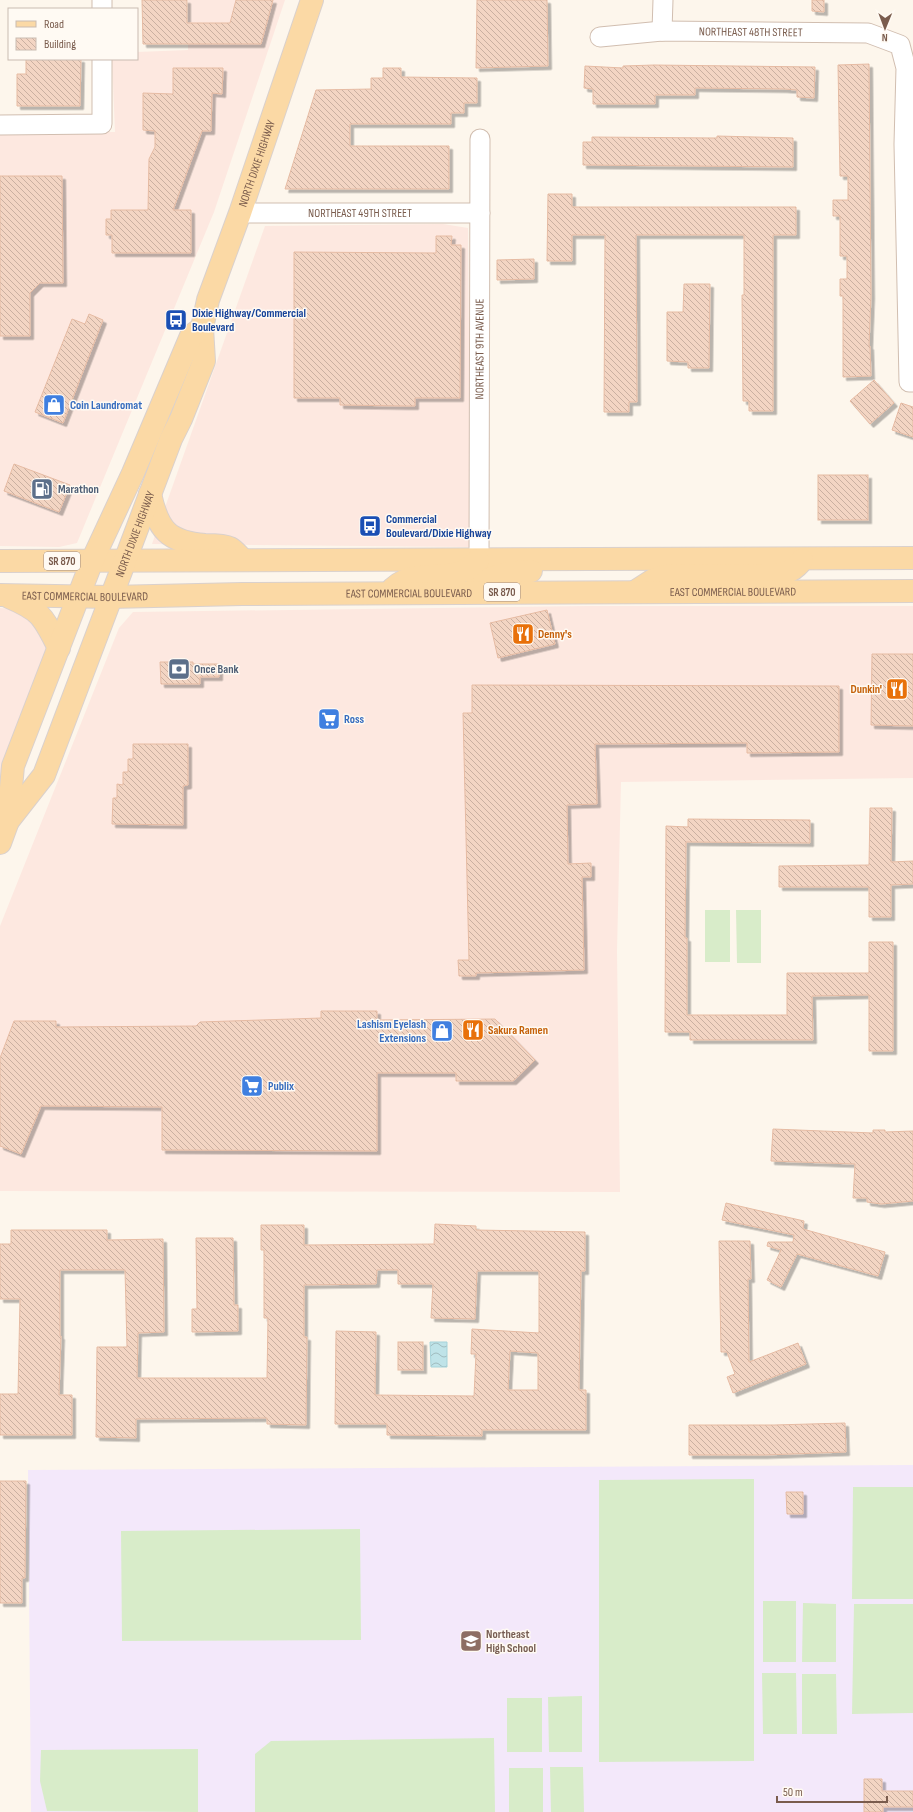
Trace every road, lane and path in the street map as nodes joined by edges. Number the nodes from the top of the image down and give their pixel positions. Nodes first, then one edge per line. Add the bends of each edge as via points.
1 (312, 0) edge
2 (663, 0) edge
3 (662, 31) junction
4 (600, 37) dead end
5 (102, 60) edge
6 (0, 125) edge
7 (480, 139) dead end
8 (240, 213) junction
9 (480, 213) junction
10 (202, 328) junction
11 (911, 382) edge
12 (150, 494) junction
13 (913, 558) edge
14 (608, 559) junction
15 (803, 559) junction
16 (479, 560) junction
17 (0, 561) edge
18 (92, 561) junction
19 (124, 561) junction
20 (244, 561) junction
21 (913, 570) edge
22 (913, 591) edge
23 (471, 592) junction
24 (633, 592) junction
25 (804, 592) junction
26 (389, 593) junction
27 (2, 595) edge
28 (80, 596) junction
29 (110, 597) junction
30 (59, 648) junction
31 (8, 822) junction
32 (0, 843) edge

1 - 8 main road, NORTH DIXIE HIGHWAY
2 - 3 street
3 - 4 street, NORTHEAST 48TH STREET
3 - 11 street, NORTHEAST 48TH STREET via 868,33 900,45 906,68 904,144
5 - 6 street via 102,124
7 - 9 street, NORTHEAST 9TH AVENUE
8 - 9 street, NORTHEAST 49TH STREET
8 - 10 main road, NORTH DIXIE HIGHWAY via 208,300
9 - 16 street, NORTHEAST 9TH AVENUE
10 - 12 main road, NORTH DIXIE HIGHWAY via 204,361
10 - 18 main road, NORTH DIXIE HIGHWAY via 191,336 133,474
12 - 19 main road, NORTH DIXIE HIGHWAY
12 - 20 main road via 154,514 164,530 175,539 191,544 230,548
13 - 15 main road, SR 870
14 - 15 main road, SR 870
14 - 16 main road, SR 870
14 - 23 main road via 605,564 588,570 505,573 478,584
15 - 24 main road via 796,568 781,574 664,576
16 - 20 main road, SR 870
16 - 26 main road via 471,568 457,574 415,576 396,584
17 - 18 main road, SR 870
18 - 19 main road, SR 870
18 - 28 main road, NORTH DIXIE HIGHWAY
19 - 20 main road, SR 870
19 - 29 main road, NORTH DIXIE HIGHWAY
21 - 25 main road via 833,572 819,578
22 - 25 main road, EAST COMMERCIAL BOULEVARD / SR 870
23 - 24 main road, EAST COMMERCIAL BOULEVARD / SR 870
23 - 26 main road, EAST COMMERCIAL BOULEVARD / SR 870
24 - 25 main road, EAST COMMERCIAL BOULEVARD / SR 870
26 - 29 main road, EAST COMMERCIAL BOULEVARD / SR 870
27 - 28 main road, EAST COMMERCIAL BOULEVARD / SR 870
27 - 30 main road via 31,607 43,619
28 - 29 main road, EAST COMMERCIAL BOULEVARD / SR 870
28 - 30 main road, NORTH DIXIE HIGHWAY
29 - 31 main road, NORTH DIXIE HIGHWAY via 44,775
30 - 31 main road, NORTH DIXIE HIGHWAY via 13,766
31 - 32 main road, NORTH DIXIE HIGHWAY

